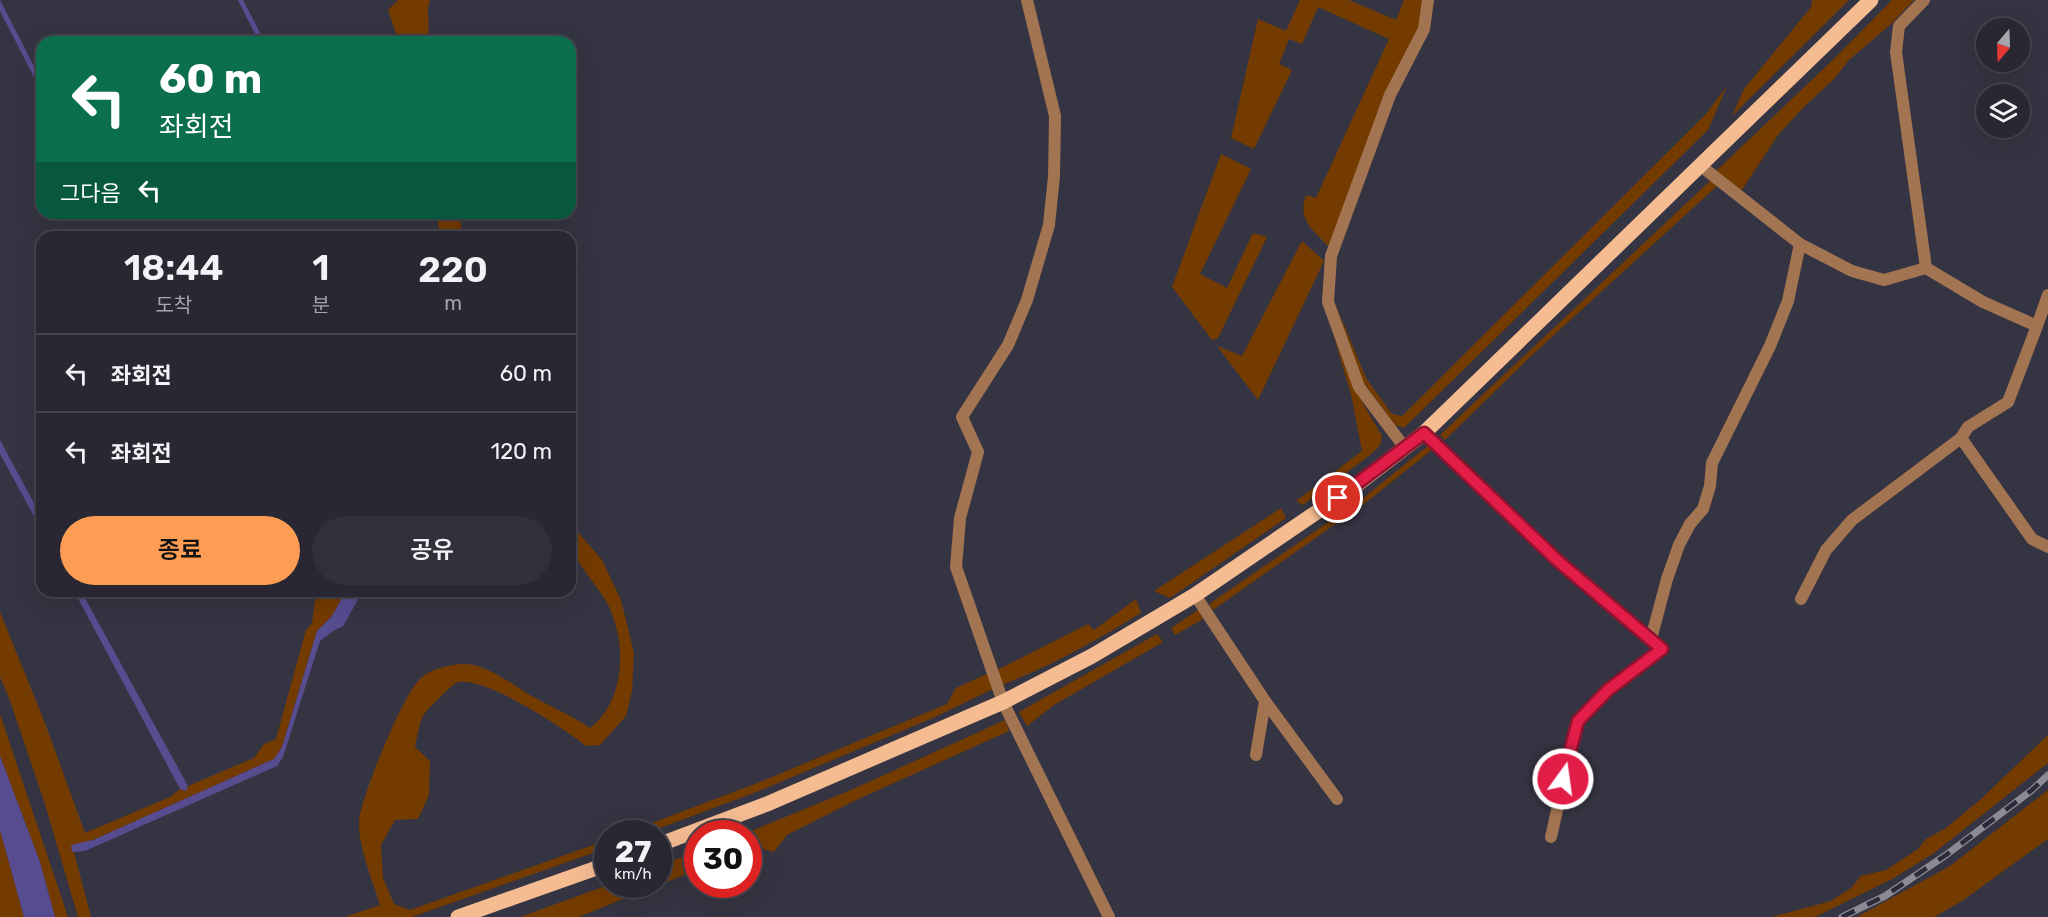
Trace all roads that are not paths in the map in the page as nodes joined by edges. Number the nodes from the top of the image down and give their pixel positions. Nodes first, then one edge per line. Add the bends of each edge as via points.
1 (1027, 0) edge
2 (1428, 0) edge
3 (1871, 0) edge
4 (1924, 0) edge
5 (1701, 166) junction
6 (1800, 244) junction
7 (1926, 268) junction
8 (2048, 295) edge
9 (2037, 326) junction
10 (1424, 433) junction
11 (1961, 438) junction
12 (1405, 448) junction
13 (2048, 547) edge
14 (1195, 595) junction
15 (1800, 599) dead end
16 (1651, 639) junction
17 (1265, 701) junction
18 (1003, 702) junction
19 (1256, 754) dead end
20 (1337, 799) dead end
21 (1551, 837) dead end
22 (672, 840) edge
23 (594, 869) edge
24 (458, 917) edge
25 (1109, 917) edge

1 - 18 street via 1055,116 1048,225 1027,300 1008,345 962,417 978,452 960,518 956,567
2 - 12 street via 1424,29 1390,95 1332,256 1328,302 1359,387
3 - 5 main road
4 - 7 street via 1899,26 1896,52
5 - 6 street
5 - 10 main road
6 - 7 street via 1852,271 1884,280
6 - 16 street via 1788,301 1712,463 1703,509 1679,545
7 - 9 street via 1983,302
8 - 9 street
9 - 11 street via 2007,402 1968,427
10 - 12 main road
10 - 16 street via 1558,561
11 - 13 street via 2032,539
11 - 15 street via 1852,520 1826,550
12 - 14 main road
14 - 17 street
14 - 18 main road via 1092,656
16 - 21 street via 1662,649 1608,690 1578,721
17 - 19 street
17 - 20 street
18 - 22 main road via 767,804
18 - 25 street
23 - 24 main road

